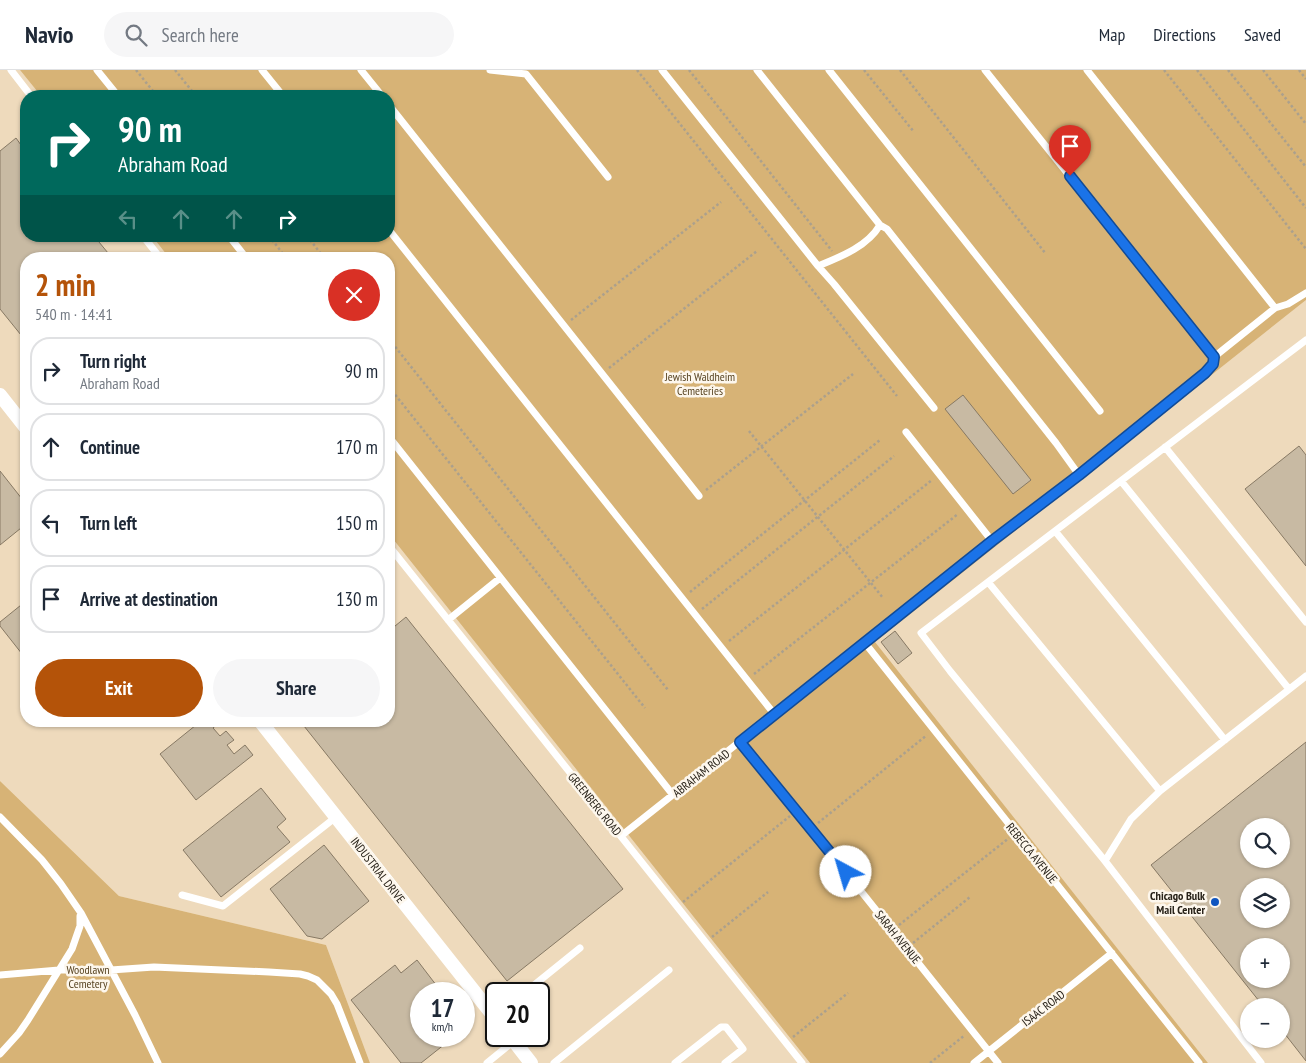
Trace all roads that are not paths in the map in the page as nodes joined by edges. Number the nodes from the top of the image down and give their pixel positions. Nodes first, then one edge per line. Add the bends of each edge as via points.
1 (11, 70) edge
2 (97, 70) edge
3 (262, 70) edge
4 (361, 70) edge
5 (490, 70) edge
6 (662, 70) edge
7 (757, 70) edge
8 (829, 70) edge
9 (985, 70) edge
10 (1087, 70) edge
11 (527, 72) edge
12 (27, 90) edge
13 (113, 90) edge
14 (278, 90) edge
15 (377, 90) edge
16 (395, 113) edge
17 (608, 177) dead end
18 (880, 225) junction
19 (395, 238) edge
20 (234, 242) edge
21 (242, 252) edge
22 (818, 266) junction
23 (1306, 293) edge
24 (1276, 308) junction
25 (1306, 340) edge
26 (1214, 357) junction
27 (0, 395) edge
28 (934, 408) dead end
29 (1100, 411) dead end
30 (20, 420) edge
31 (906, 432) dead end
32 (395, 445) edge
33 (1165, 447) junction
34 (1079, 475) junction
35 (1121, 481) junction
36 (699, 496) road end
37 (1055, 531) junction
38 (992, 541) junction
39 (395, 554) edge
40 (500, 578) junction
41 (988, 582) junction
42 (448, 620) junction
43 (1306, 622) edge
44 (865, 644) junction
45 (1306, 676) edge
46 (1289, 689) junction
47 (775, 715) junction
48 (265, 727) edge
49 (1225, 740) junction
50 (740, 742) junction
51 (1160, 791) junction
52 (673, 795) junction
53 (0, 817) edge
54 (336, 817) junction
55 (621, 836) junction
56 (1105, 861) junction
57 (182, 895) dead end
58 (80, 913) junction
59 (580, 948) dead end
60 (1112, 953) junction
61 (59, 970) junction
62 (111, 970) junction
63 (669, 970) dead end
64 (0, 975) edge
65 (538, 982) edge
66 (485, 1003) edge
67 (504, 1047) edge
68 (518, 1047) edge
69 (989, 1051) junction
70 (0, 1054) edge
71 (158, 1063) edge
72 (360, 1063) edge
73 (487, 1063) edge
74 (531, 1063) edge
75 (554, 1063) edge
76 (675, 1063) edge
77 (725, 1063) edge
78 (802, 1063) edge
79 (974, 1063) edge
80 (998, 1063) edge
81 (1199, 1063) edge
82 (1261, 1063) edge

1 - 12 lane
2 - 13 lane
3 - 14 lane
4 - 15 lane
5 - 11 lane
6 - 22 lane
7 - 18 lane
8 - 29 lane
9 - 26 lane
10 - 24 lane
11 - 17 lane
16 - 36 lane
18 - 22 lane via 858,247
18 - 34 lane via 887,229
19 - 47 lane
20 - 21 lane
22 - 28 lane
23 - 24 lane, ABRAHAM ROAD
24 - 26 lane, ABRAHAM ROAD
25 - 33 lane
26 - 34 lane, ABRAHAM ROAD via 1213,364 1205,373
27 - 30 street
31 - 38 lane
32 - 40 lane
33 - 35 lane
33 - 43 lane
34 - 38 lane, ABRAHAM ROAD
35 - 37 lane
35 - 46 lane
37 - 41 lane
37 - 49 lane
38 - 44 lane, ABRAHAM ROAD
39 - 42 lane, GREENBERG ROAD
40 - 42 lane
40 - 52 lane
41 - 51 lane
41 - 56 lane via 921,632
42 - 55 lane, GREENBERG ROAD
44 - 47 lane, ABRAHAM ROAD
44 - 60 lane, REBECCA AVENUE
45 - 46 lane
46 - 49 lane
47 - 50 lane, ABRAHAM ROAD
48 - 54 street, INDUSTRIAL DRIVE
49 - 51 lane
50 - 52 lane, ABRAHAM ROAD
50 - 69 lane, SARAH AVENUE
51 - 56 lane via 1131,819
52 - 55 lane, ABRAHAM ROAD
53 - 58 lane via 61,884
54 - 57 lane via 223,906
54 - 66 street, INDUSTRIAL DRIVE
55 - 78 lane, GREENBERG ROAD
56 - 82 lane
58 - 61 lane via 78,935
58 - 62 lane
59 - 65 lane
60 - 69 lane, ISAAC ROAD
60 - 81 lane, REBECCA AVENUE
61 - 62 lane
61 - 64 lane
61 - 70 lane via 19,1033
62 - 71 lane
62 - 72 lane via 154,967 308,976 317,980 337,1004
63 - 75 lane
67 - 73 lane
68 - 74 street
69 - 79 lane, ISAAC ROAD
69 - 80 lane, SARAH AVENUE
76 - 77 lane via 721,1026 726,1027 743,1049

